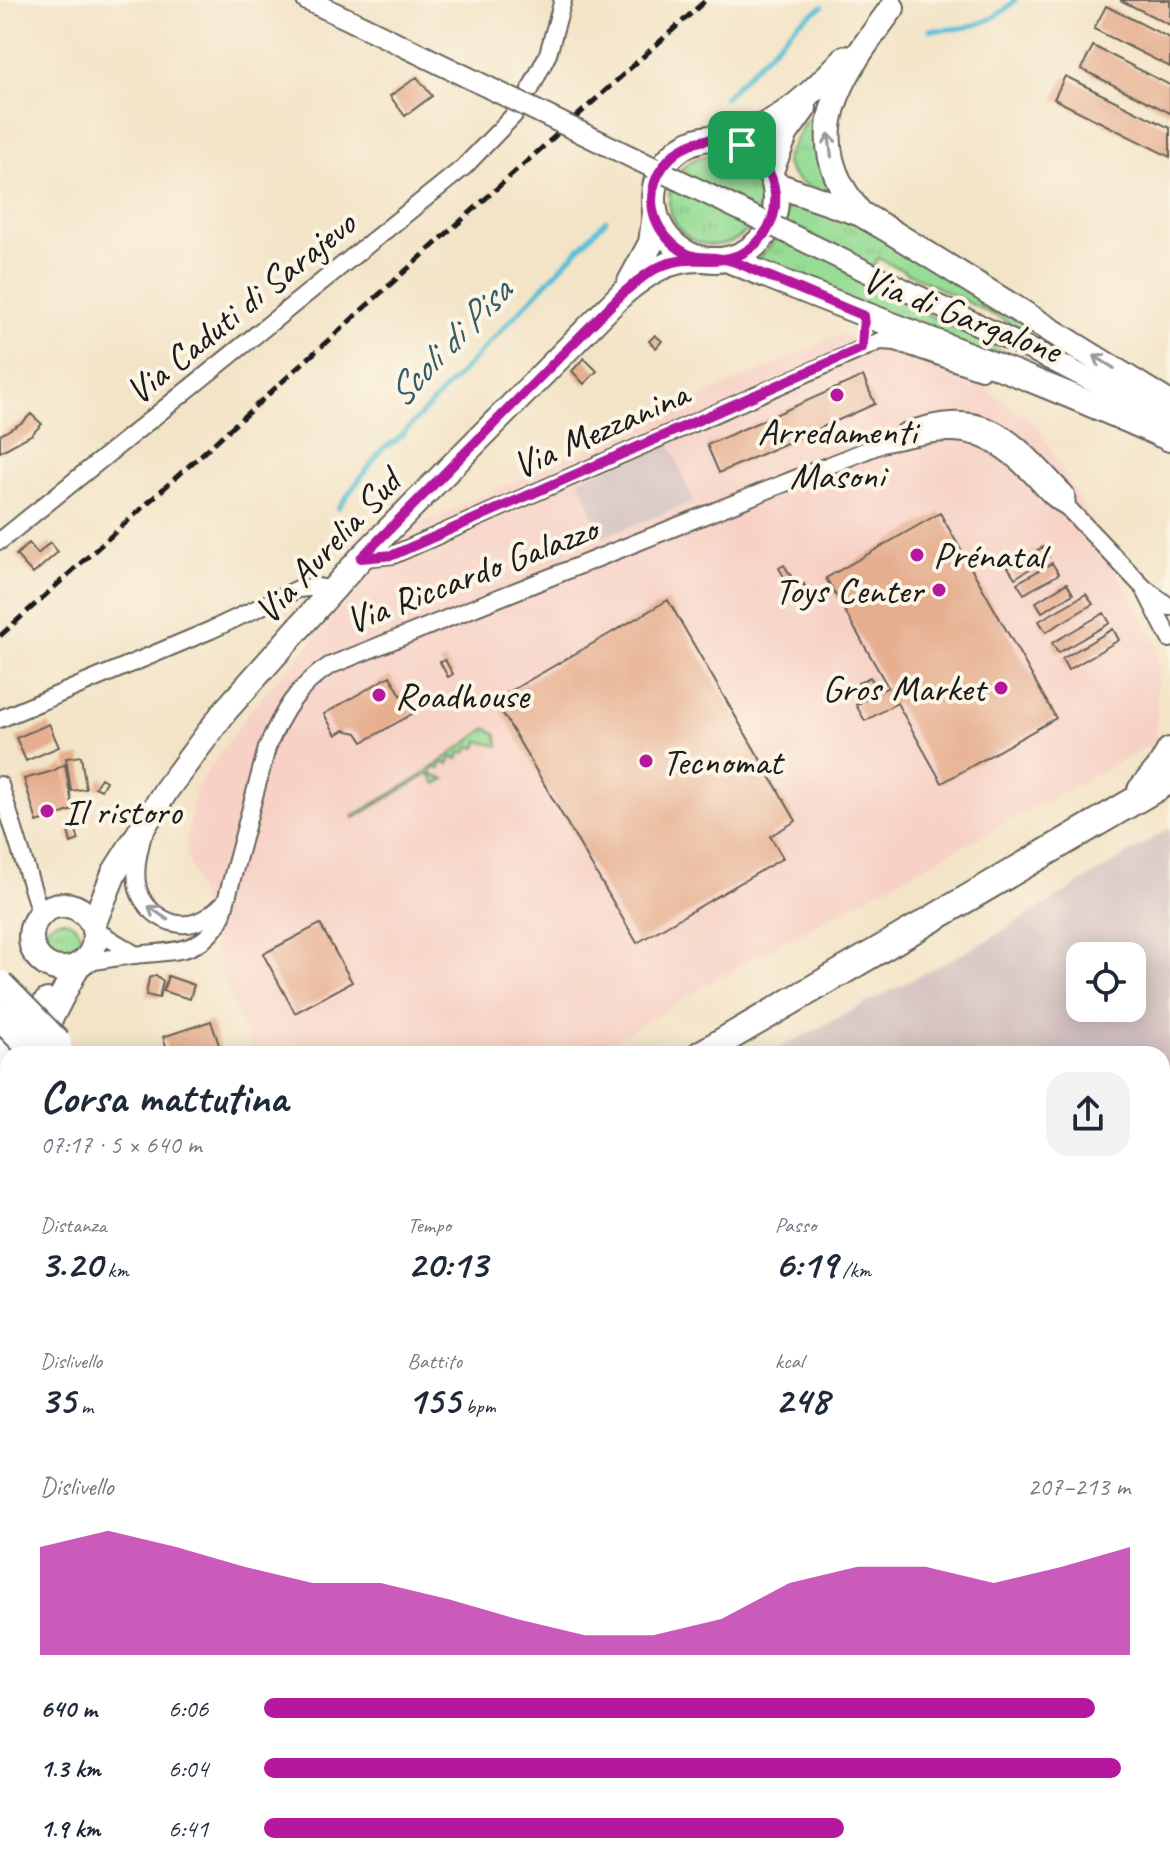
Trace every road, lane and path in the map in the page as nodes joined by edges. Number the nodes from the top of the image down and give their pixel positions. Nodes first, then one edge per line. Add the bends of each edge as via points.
1 (307, 0) edge
2 (563, 0) edge
3 (896, 4) edge
4 (530, 90) dead end
5 (815, 90) junction
6 (514, 115) dead end
7 (723, 139) junction
8 (772, 178) junction
9 (655, 213) junction
10 (861, 214) junction
11 (715, 259) junction
12 (622, 294) junction
13 (864, 316) junction
14 (862, 348) junction
15 (1018, 374) junction
16 (1159, 406) edge
17 (1170, 422) edge
18 (1170, 439) edge
19 (0, 541) edge
20 (361, 558) junction
21 (1144, 588) junction
22 (334, 590) junction
23 (1170, 607) edge
24 (1170, 639) edge
25 (0, 719) edge
26 (1170, 751) edge
27 (1170, 780) edge
28 (0, 785) edge
29 (1128, 805) junction
30 (152, 813) junction
31 (114, 873) junction
32 (226, 901) junction
33 (72, 906) junction
34 (40, 913) junction
35 (94, 927) junction
36 (136, 955) junction
37 (80, 964) junction
38 (46, 966) junction
39 (0, 984) edge
40 (0, 1017) edge
41 (53, 1040) edge
42 (13, 1046) edge
43 (715, 1046) edge

1 - 16 street, bridge via 882,279
2 - 4 street via 548,54
3 - 5 main road
10 -> 3 main road via 840,185 828,126 846,72
5 - 7 main road via 774,121
5 - 8 main road via 786,133
6 - 19 street, Via Caduti di Sarajevo via 464,167
7 - 8 main road via 751,150
7 - 9 main road via 698,140 669,158 654,188
8 - 10 main road, Via di Gargalone
8 - 11 main road via 775,209 766,232 749,250
9 - 11 main road via 673,243 687,253
9 - 12 main road, Via Aurelia Sud via 651,243
16 -> 10 main road, Via di Gargalone
11 - 12 main road, Via Aurelia Sud via 663,265
11 - 13 main road, Via di Gargalone
12 - 20 main road, Via Aurelia Sud
13 - 14 street
13 - 15 main road, Via di Gargalone
14 - 15 street, Via Mezzanina via 890,341 980,371
14 - 20 street, Via Mezzanina via 393,555
15 - 18 main road, Via di Gargalone
16 - 17 street
20 - 22 main road, Via Aurelia Sud
21 - 23 street, Via Riccardo Galazzo
21 - 24 street, Via Riccardo Galazzo
21 - 32 street, Via Riccardo Galazzo via 1067,507 988,440 950,433 882,444 347,656 309,679 286,706 267,748
22 - 25 street via 298,589
22 - 30 main road, Via Aurelia Sud via 225,711
26 - 29 highway
27 - 29 highway
28 - 34 street
29 - 43 highway
30 - 31 main road, Via Aurelia Sud
32 -> 30 street via 190,924 167,921 147,905 138,888 137,865
31 - 33 main road
31 - 35 main road
32 - 36 street, Via Riccardo Galazzo via 218,924 201,942
33 - 34 main road via 55,905
33 - 35 main road
34 - 38 main road via 30,941
35 - 36 street
35 - 37 main road via 93,948
36 - 37 street, Via Riccardo Galazzo
37 - 38 main road
37 - 41 main road
38 - 41 main road
39 - 41 highway, bridge
40 - 41 highway, bridge
41 - 42 highway via 37,1019

